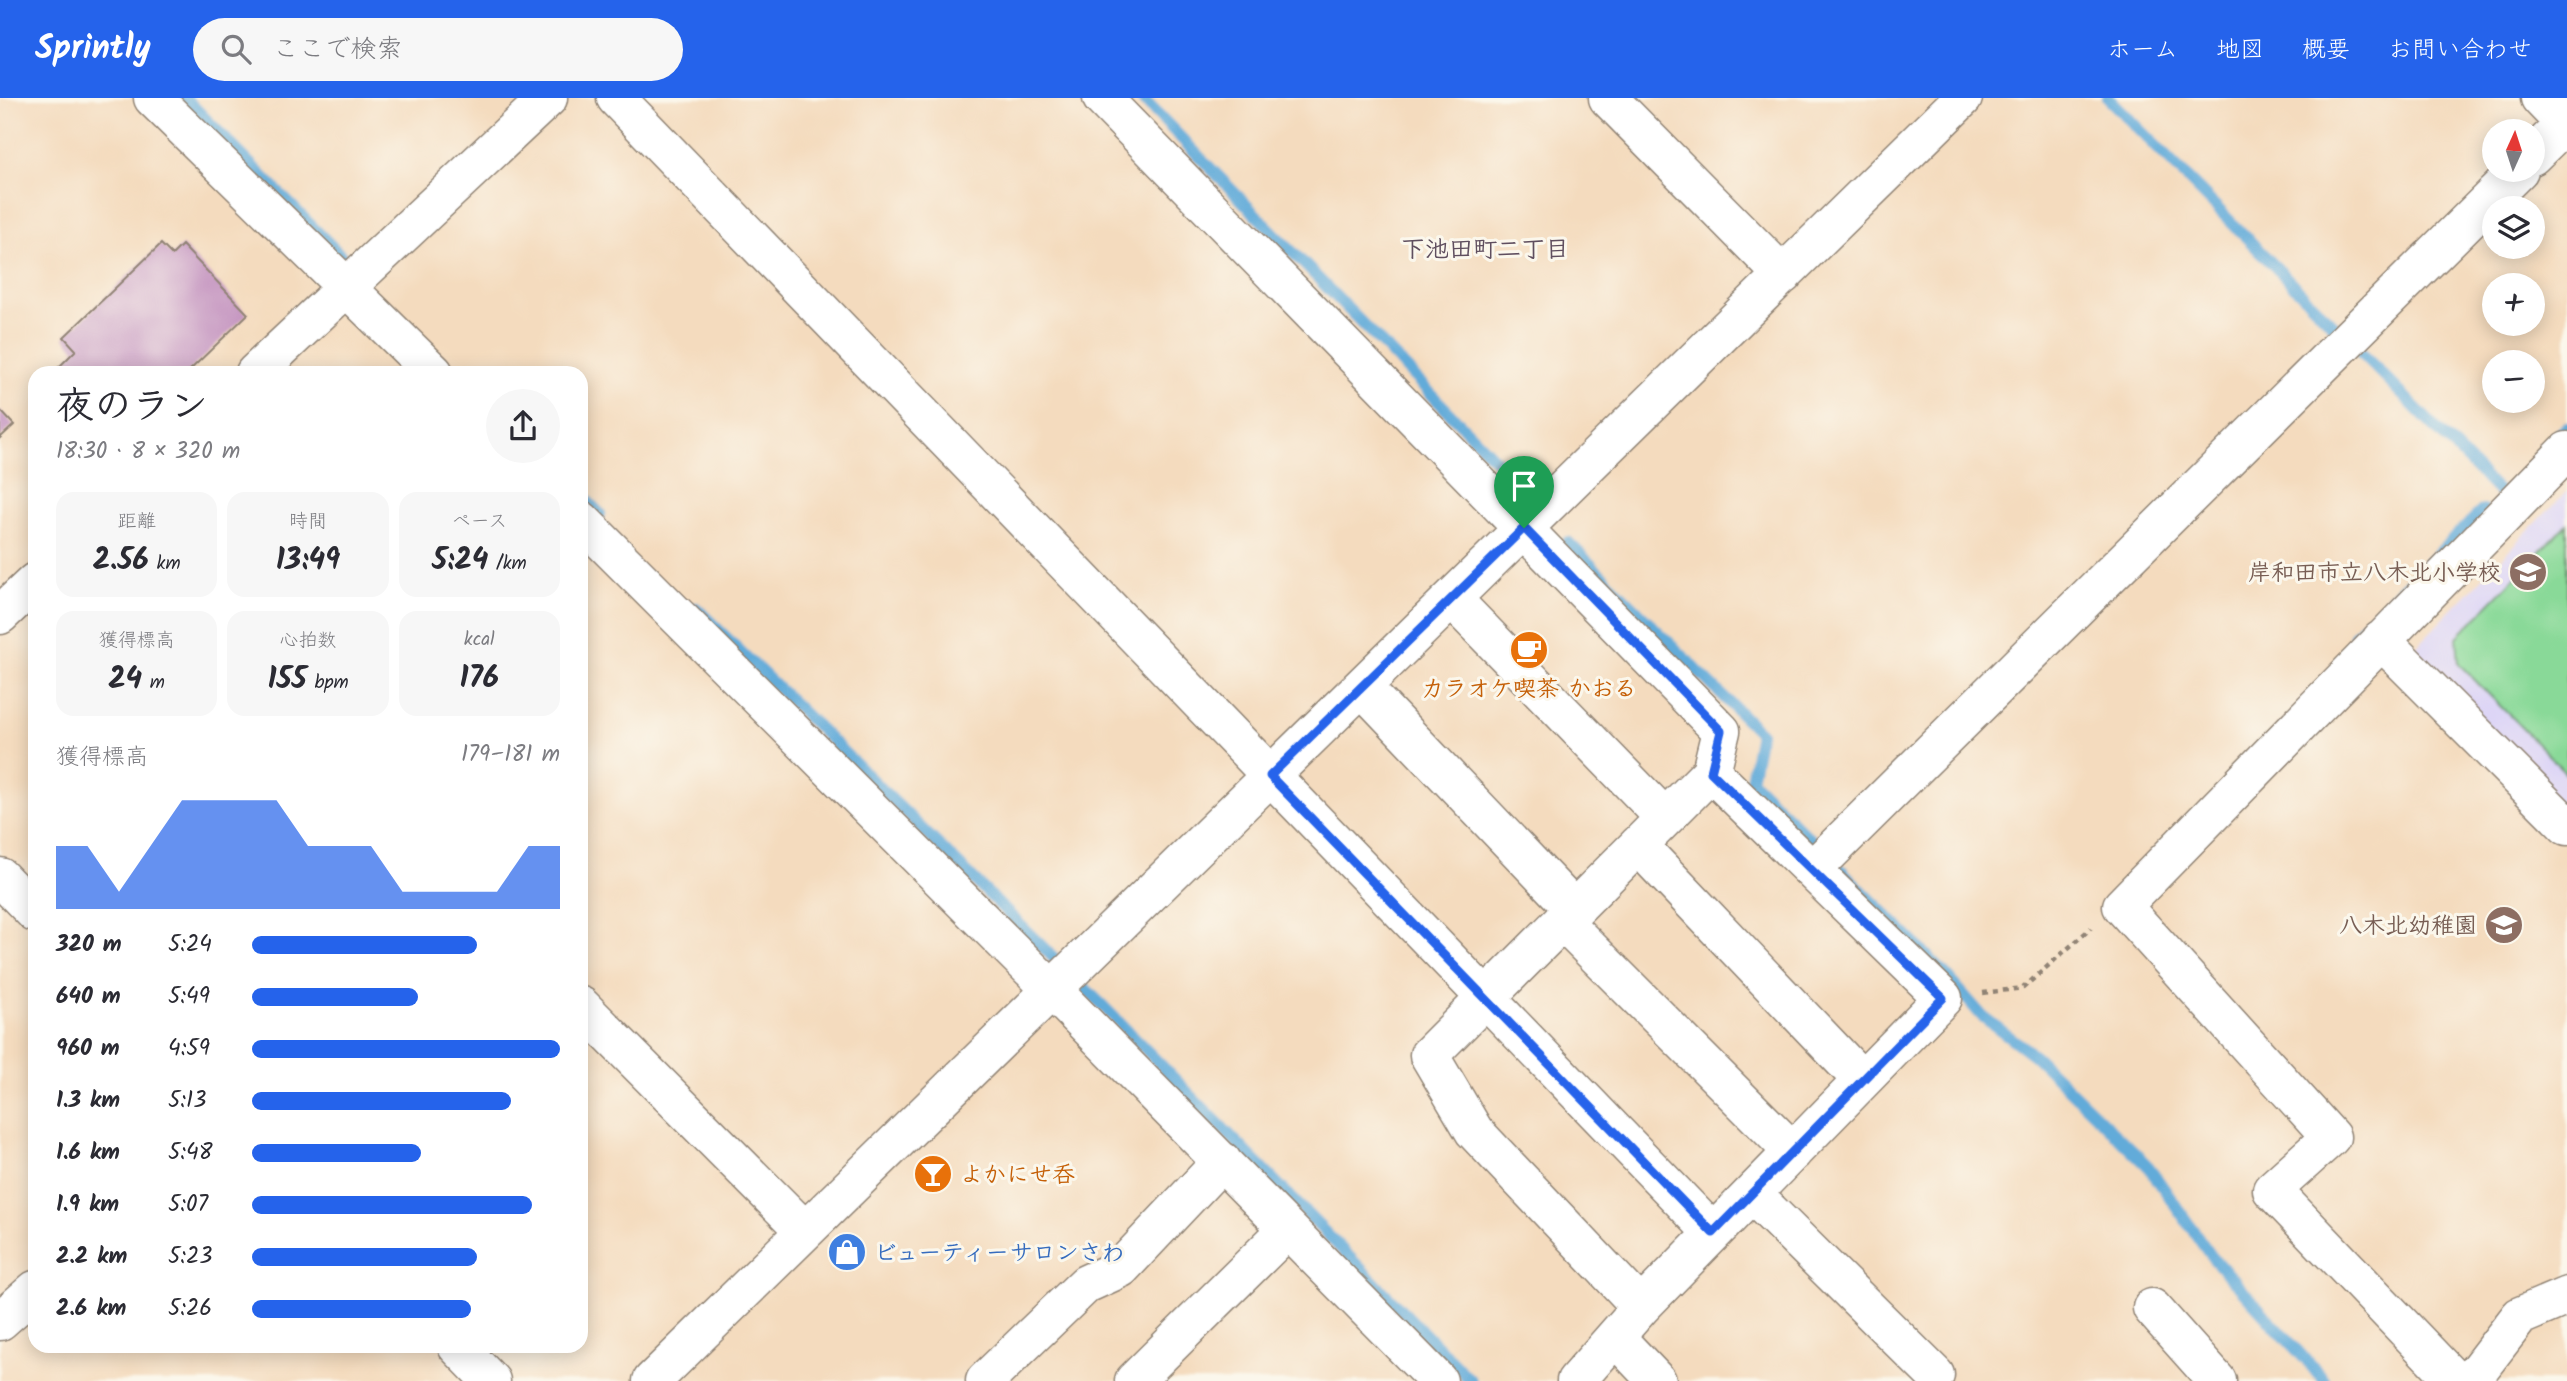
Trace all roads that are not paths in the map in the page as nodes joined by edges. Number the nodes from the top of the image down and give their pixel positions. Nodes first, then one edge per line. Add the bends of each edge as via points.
1 (153, 98) edge
2 (548, 98) edge
3 (615, 98) edge
4 (1102, 98) edge
5 (1608, 98) edge
6 (1963, 98) edge
7 (2560, 118) edge
8 (2545, 138) edge
9 (2507, 182) edge
10 (1783, 275) junction
11 (346, 286) junction
12 (262, 366) edge
13 (427, 366) edge
14 (2567, 452) edge
15 (588, 527) edge
16 (1524, 528) junction
17 (28, 589) edge
18 (1452, 599) junction
19 (0, 615) edge
20 (2381, 640) junction
21 (1362, 687) junction
22 (1711, 772) junction
23 (1270, 776) junction
24 (1665, 818) junction
25 (2567, 826) edge
26 (1638, 845) junction
27 (1812, 870) junction
28 (0, 877) edge
29 (28, 906) edge
30 (1568, 915) junction
31 (1052, 990) junction
32 (1485, 998) junction
33 (588, 1013) edge
34 (1861, 1079) junction
35 (1793, 1152) junction
36 (1222, 1161) junction
37 (1752, 1194) junction
38 (1288, 1229) junction
39 (805, 1231) junction
40 (1713, 1233) junction
41 (28, 1296) edge
42 (2567, 1296) edge
43 (1641, 1307) junction
44 (2152, 1308) dead end
45 (0, 1321) edge
46 (1615, 1337) junction
47 (464, 1353) edge
48 (1935, 1375) dead end
49 (491, 1381) edge
50 (652, 1381) edge
51 (985, 1381) edge
52 (1134, 1381) edge
53 (1437, 1381) edge
54 (1576, 1381) edge
55 (1657, 1381) edge
56 (2217, 1381) edge
57 (2455, 1381) edge
58 (2470, 1381) edge

1 - 11 street
2 - 11 street
3 - 23 street
4 - 16 street
5 - 10 street
6 - 10 street
7 - 8 street
9 - 27 street
10 - 16 street
11 - 12 street
11 - 13 street
14 - 20 street
15 - 31 street
16 - 18 street
16 - 22 street via 1721,731
17 - 19 street
18 - 21 street
18 - 24 street
20 - 25 street
20 - 57 street via 2122,906 2330,1137 2272,1190
21 - 23 street
21 - 30 street
22 - 24 street
22 - 27 street
23 - 31 street
23 - 32 street
24 - 26 street
26 - 30 street
26 - 34 street
27 - 34 street via 1943,998
28 - 29 street
30 - 32 street
30 - 35 street
31 - 36 street
31 - 39 street
32 - 40 street
32 - 43 street via 1429,1055 1474,1131
33 - 39 street
34 - 35 street
35 - 37 street
36 - 38 street
36 - 51 street via 1121,1268 1086,1284
37 - 40 street
37 - 48 street
38 - 52 street
38 - 53 street
39 - 50 street
40 - 43 street
41 - 45 street
42 - 58 street via 2520,1316
43 - 46 street
44 - 56 street
46 - 54 street
46 - 55 street
47 - 49 street

